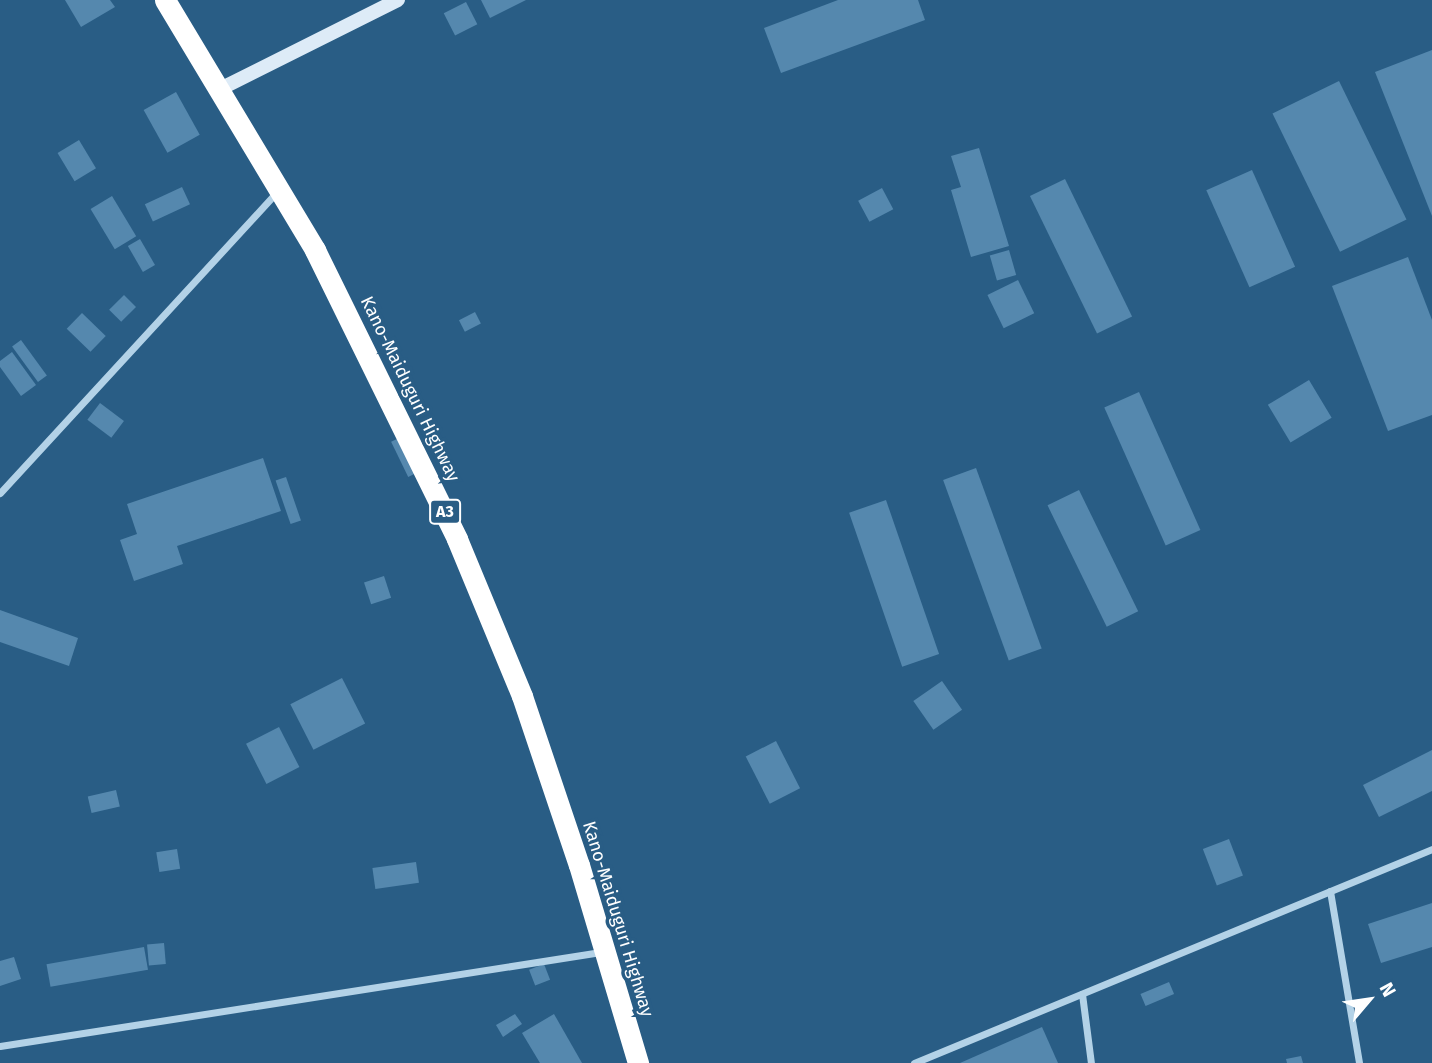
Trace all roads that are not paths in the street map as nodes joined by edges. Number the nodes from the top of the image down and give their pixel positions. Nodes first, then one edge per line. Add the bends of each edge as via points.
1 (165, 0) edge
2 (398, 0) edge
3 (220, 89) junction
4 (280, 189) junction
5 (0, 493) edge
6 (1432, 849) edge
7 (1330, 891) junction
8 (605, 951) junction
9 (1082, 994) junction
10 (0, 1046) edge
11 (638, 1063) edge
12 (914, 1063) edge
13 (1091, 1063) edge
14 (1359, 1063) edge

1 - 3 highway, Kano-Maiduguri Highway / A3
2 - 3 street
3 - 4 highway, Kano-Maiduguri Highway / A3
4 - 5 street
4 - 8 highway, Kano-Maiduguri Highway / A3 via 389,392 457,539 522,696
6 - 7 street
7 - 9 street
7 - 14 street
8 - 10 street
8 - 11 highway, Kano-Maiduguri Highway / A3
9 - 12 street
9 - 13 street

